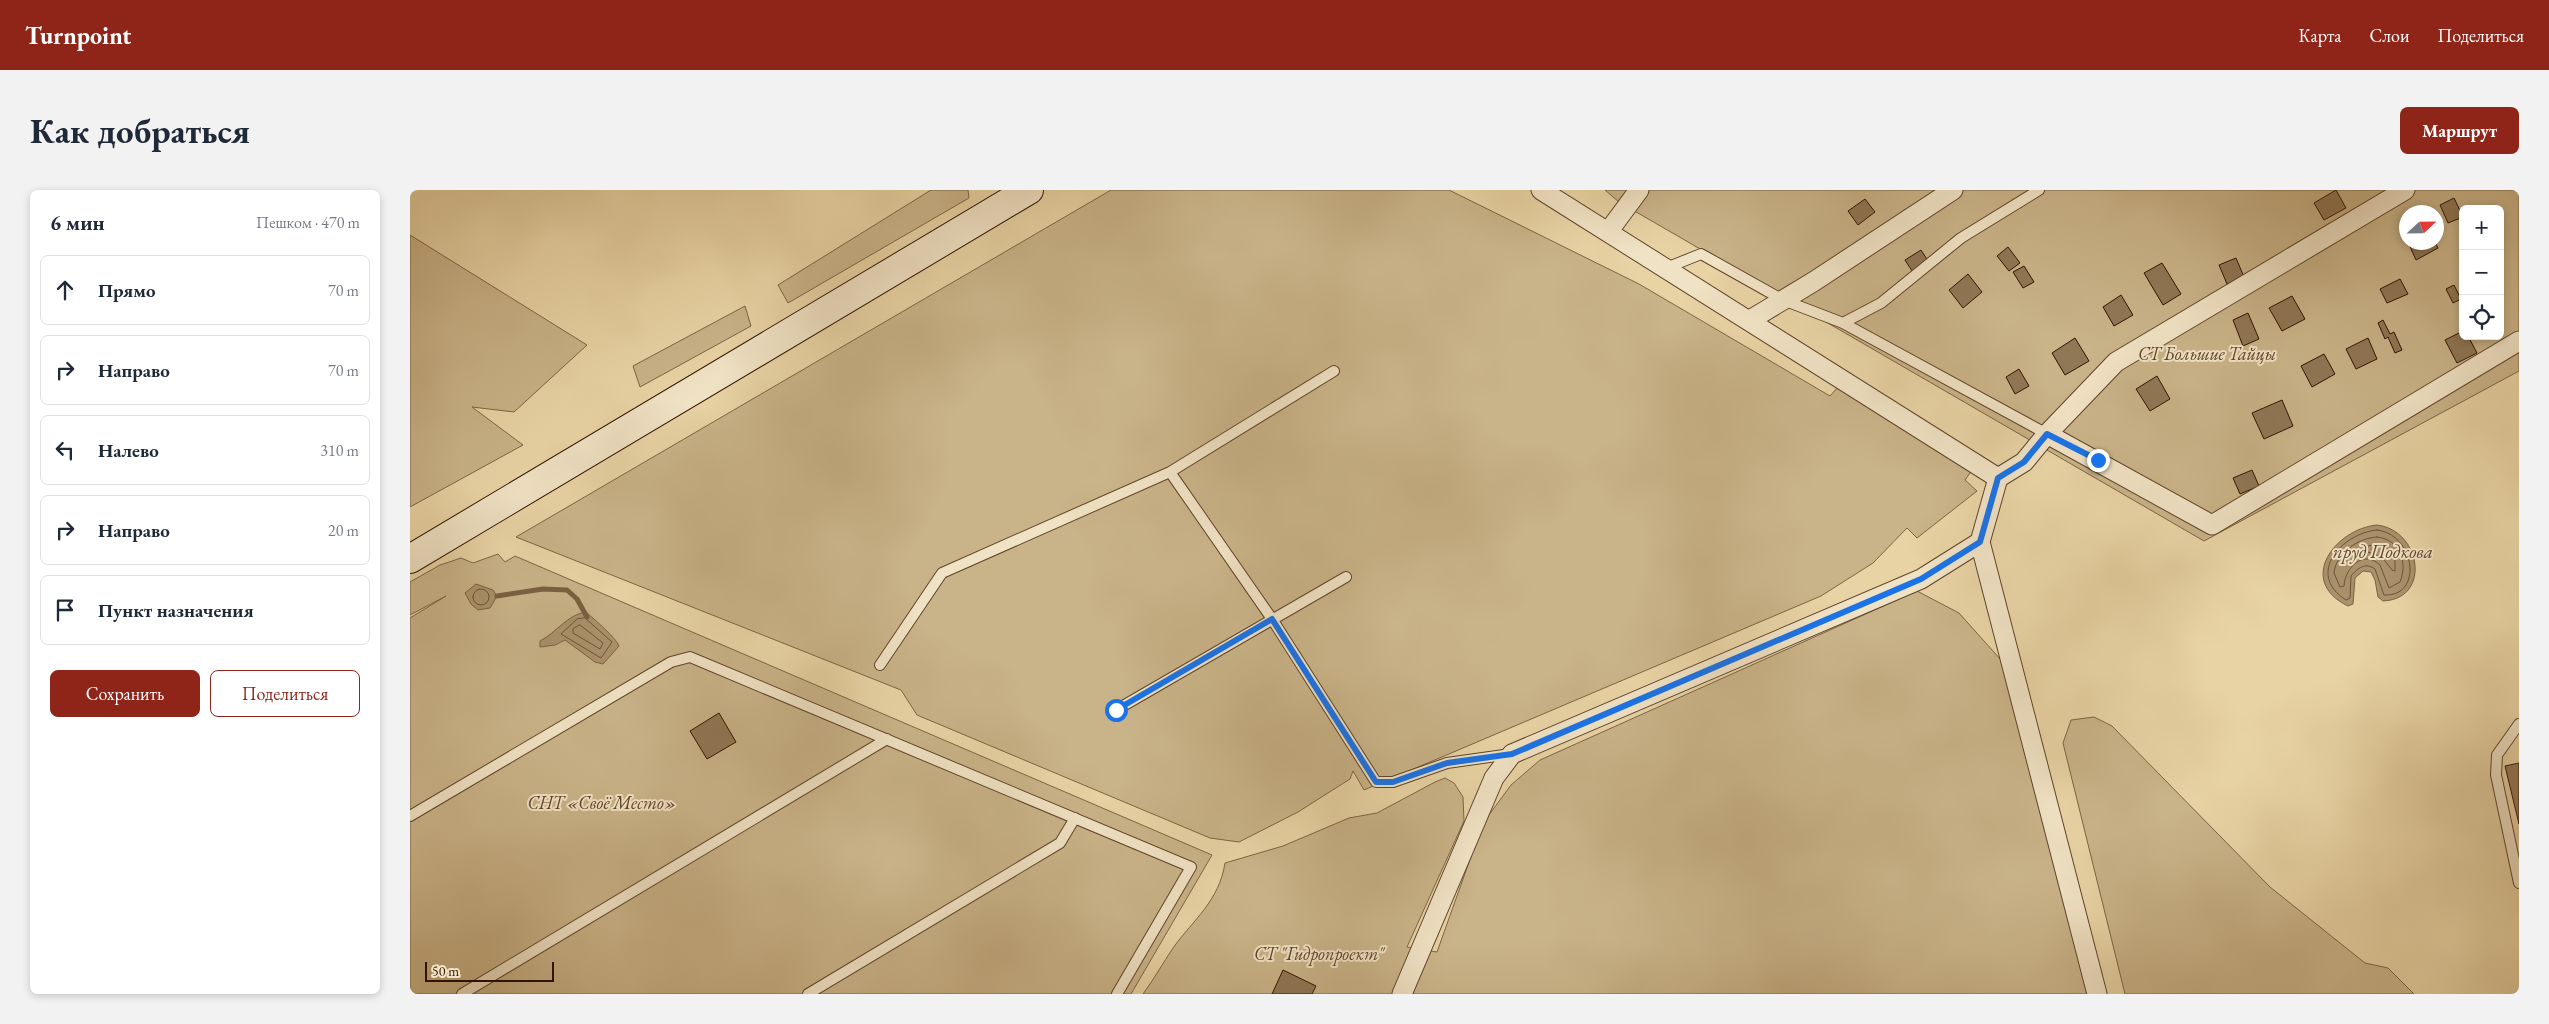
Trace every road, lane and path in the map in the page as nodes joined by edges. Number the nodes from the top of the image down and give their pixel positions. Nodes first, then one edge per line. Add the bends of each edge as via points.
1 (1029, 190) edge
2 (1541, 190) edge
3 (1639, 190) edge
4 (1953, 190) edge
5 (2038, 190) edge
6 (2404, 190) edge
7 (1608, 232) junction
8 (1666, 268) junction
9 (1784, 300) junction
10 (1750, 320) junction
11 (1843, 323) junction
12 (2519, 340) edge
13 (1334, 370) dead end
14 (2047, 434) junction
15 (1170, 472) junction
16 (1998, 478) junction
17 (1980, 542) junction
18 (410, 559) edge
19 (1346, 577) dead end
20 (1272, 619) junction
21 (880, 665) dead end
22 (1116, 710) dead end
23 (2519, 724) edge
24 (887, 740) junction
25 (1512, 754) junction
26 (410, 816) edge
27 (1075, 818) junction
28 (2519, 882) edge
29 (462, 994) edge
30 (808, 994) edge
31 (1117, 994) edge
32 (1402, 994) edge
33 (2097, 994) edge

1 - 18 main road
2 - 7 street
3 - 7 street
4 - 9 street
5 - 11 lane via 1961,238 1881,303
6 - 14 street via 2116,362
7 - 8 street
8 - 9 lane via 1701,254
8 - 10 street
9 - 10 street
9 - 11 lane
10 - 16 street
11 - 14 lane
12 - 14 street via 2212,525
13 - 15 lane
14 - 16 street via 2024,462
15 - 20 lane
15 - 21 lane via 942,573
16 - 17 street
17 - 25 street via 1921,579
17 - 33 street
19 - 20 lane
20 - 22 lane
20 - 25 lane via 1376,782 1393,782 1447,763
23 - 28 lane via 2497,755 2496,775
24 - 26 lane via 690,657 670,662
24 - 27 lane
24 - 29 lane
25 - 32 street via 1494,778
27 - 30 lane via 1060,842
27 - 31 lane via 1191,867

